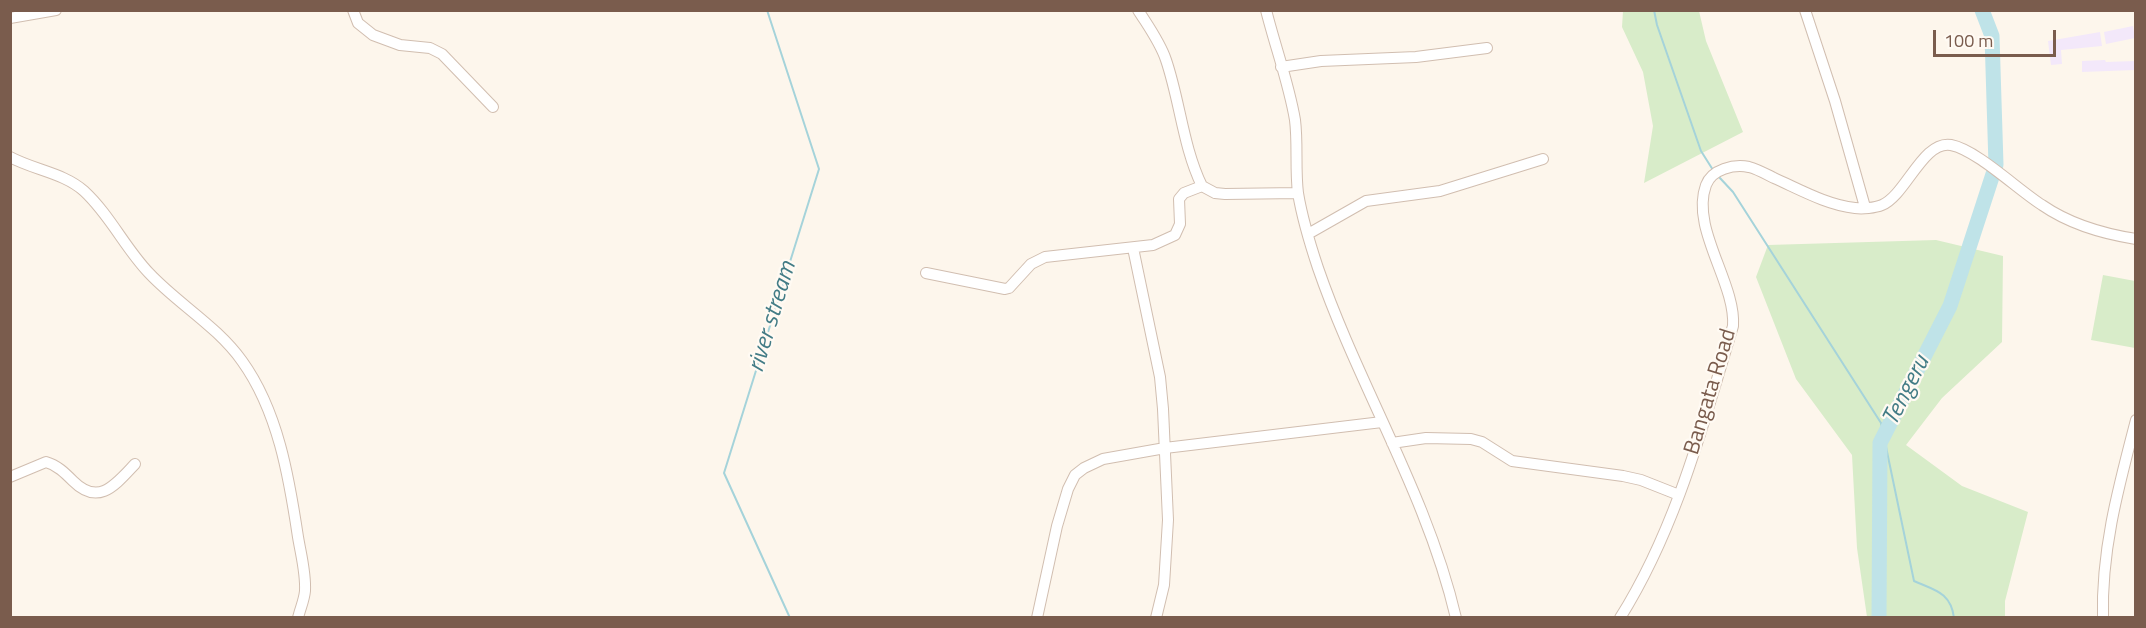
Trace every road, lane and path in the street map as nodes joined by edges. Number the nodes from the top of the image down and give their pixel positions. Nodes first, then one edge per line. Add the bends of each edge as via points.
1 (56, 10) edge
2 (353, 10) edge
3 (1138, 10) edge
4 (1266, 10) edge
5 (1805, 10) edge
6 (10, 18) edge
7 (1487, 48) dead end
8 (1281, 67) junction
9 (493, 107) dead end
10 (10, 157) edge
11 (1542, 159) dead end
12 (1202, 186) junction
13 (1298, 193) junction
14 (1865, 207) junction
15 (1308, 234) junction
16 (2136, 239) edge
17 (1133, 248) junction
18 (926, 273) dead end
19 (2136, 420) edge
20 (1382, 422) junction
21 (1392, 443) junction
22 (1165, 448) junction
23 (135, 464) dead end
24 (10, 477) edge
25 (1679, 495) junction
26 (298, 618) edge
27 (1037, 618) edge
28 (1156, 618) edge
29 (1456, 618) edge
30 (1620, 618) edge
31 (2103, 618) edge

1 - 6 street
2 - 9 street via 358,23 373,35 442,54
3 - 12 street via 1166,60
4 - 8 street
5 - 14 street
7 - 8 street
8 - 13 street via 1294,118
10 - 26 street via 85,191 148,273 243,362 268,405 291,492 305,579
11 - 15 street via 1440,191 1366,201
12 - 13 street via 1225,194
12 - 17 street via 1179,199 1180,224 1175,235 1153,245
13 - 15 street
14 - 16 street, Bangata Road via 1885,204 1933,149 1945,144 1988,165 2051,210 2082,224
14 - 25 street, Bangata Road via 1839,205 1749,167 1724,169 1707,183 1704,215 1734,316
15 - 20 street via 1338,320
17 - 18 street via 1045,257 1031,264 1005,289
17 - 22 street via 1160,377
19 - 31 street via 2109,533
20 - 21 street
20 - 22 street
21 - 25 street via 1426,438 1471,439 1512,461 1623,476
21 - 29 street via 1441,559
22 - 27 street via 1103,459 1076,475 1057,526
22 - 28 street via 1168,520 1164,585
23 - 24 street via 113,486 94,494 46,462
25 - 30 street, Bangata Road via 1641,585

